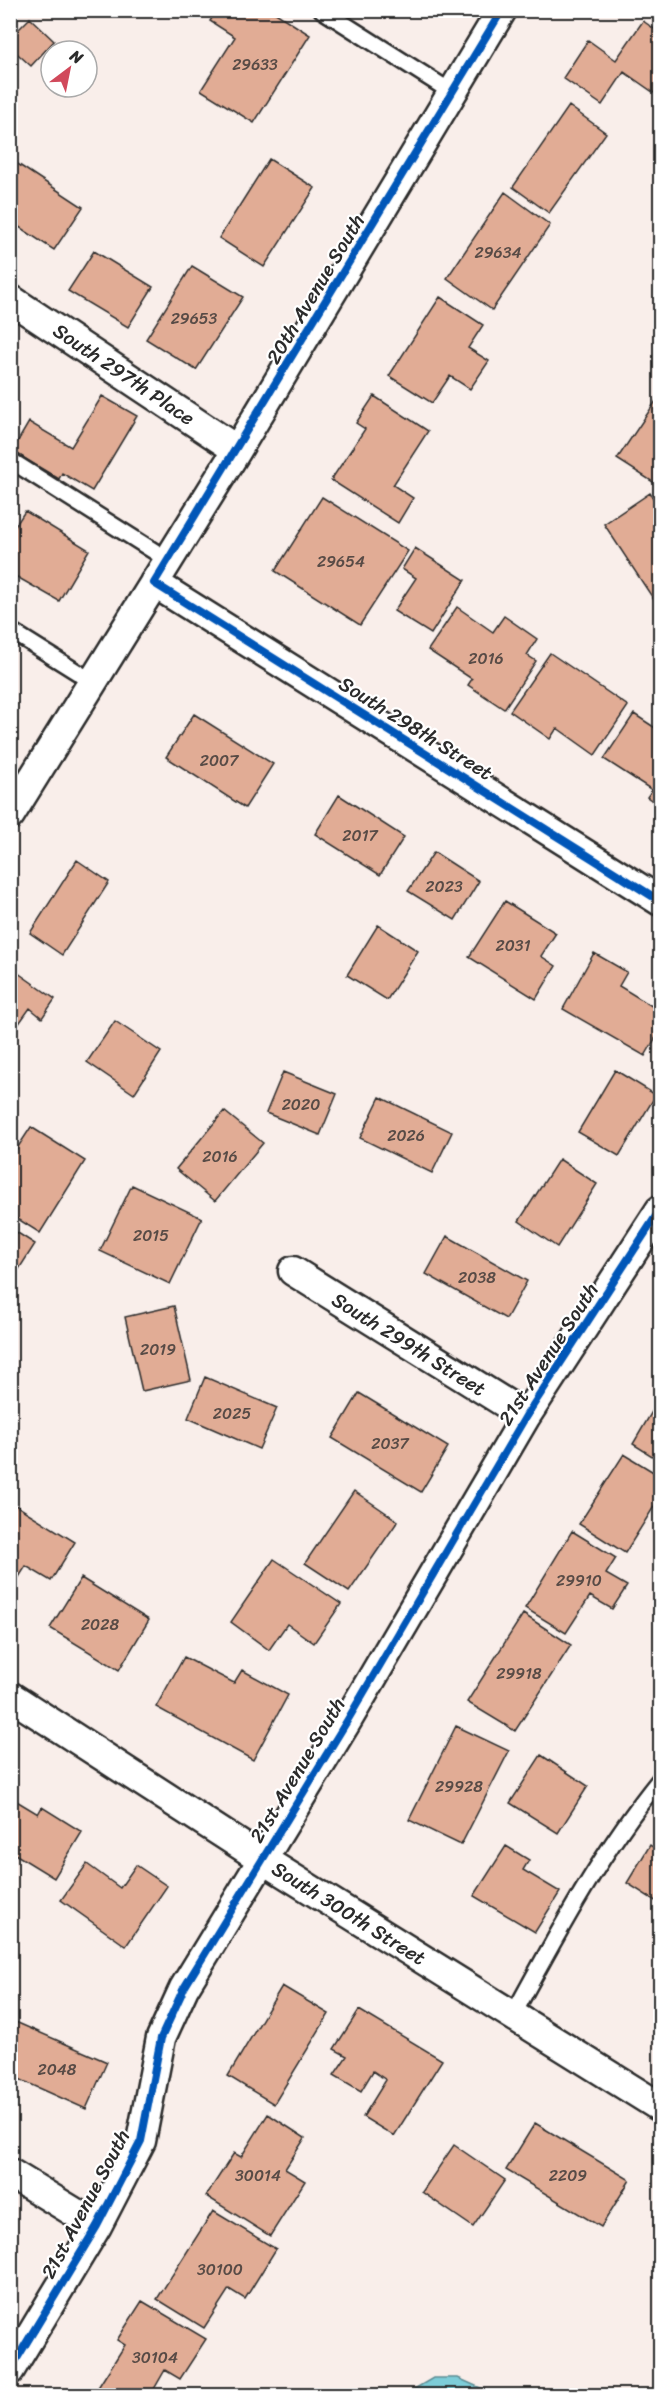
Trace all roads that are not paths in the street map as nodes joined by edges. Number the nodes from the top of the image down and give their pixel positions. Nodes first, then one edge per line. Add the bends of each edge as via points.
1 (322, 10) edge
2 (502, 10) edge
3 (453, 93) junction
4 (10, 299) edge
5 (237, 450) junction
6 (10, 460) edge
7 (161, 572) junction
8 (10, 630) edge
9 (93, 682) junction
10 (10, 814) edge
11 (660, 901) edge
12 (660, 1210) edge
13 (293, 1271) dead end
14 (526, 1416) junction
15 (10, 1696) edge
16 (660, 1779) edge
17 (262, 1859) junction
18 (513, 2015) junction
19 (660, 2107) edge
20 (10, 2173) edge
21 (97, 2226) junction
22 (10, 2370) edge

1 - 3 lane
2 - 3 street, 20th Avenue South
3 - 5 street, 20th Avenue South
4 - 5 street, South 297th Place
5 - 7 street, 20th Avenue South
6 - 7 lane
7 - 9 street, 20th Avenue South
7 - 11 street, South 298th Street
8 - 9 lane
9 - 10 street, 20th Avenue South
12 - 14 street, 21st Avenue South
13 - 14 street, South 299th Street
14 - 17 street, 21st Avenue South
15 - 17 street, South 300th Street
16 - 18 lane via 628,1820 549,1948
17 - 18 street, South 300th Street
17 - 21 street, 21st Avenue South via 184,1988 161,2038 141,2141
18 - 19 street, South 300th Street
20 - 21 street
21 - 22 street, 21st Avenue South

